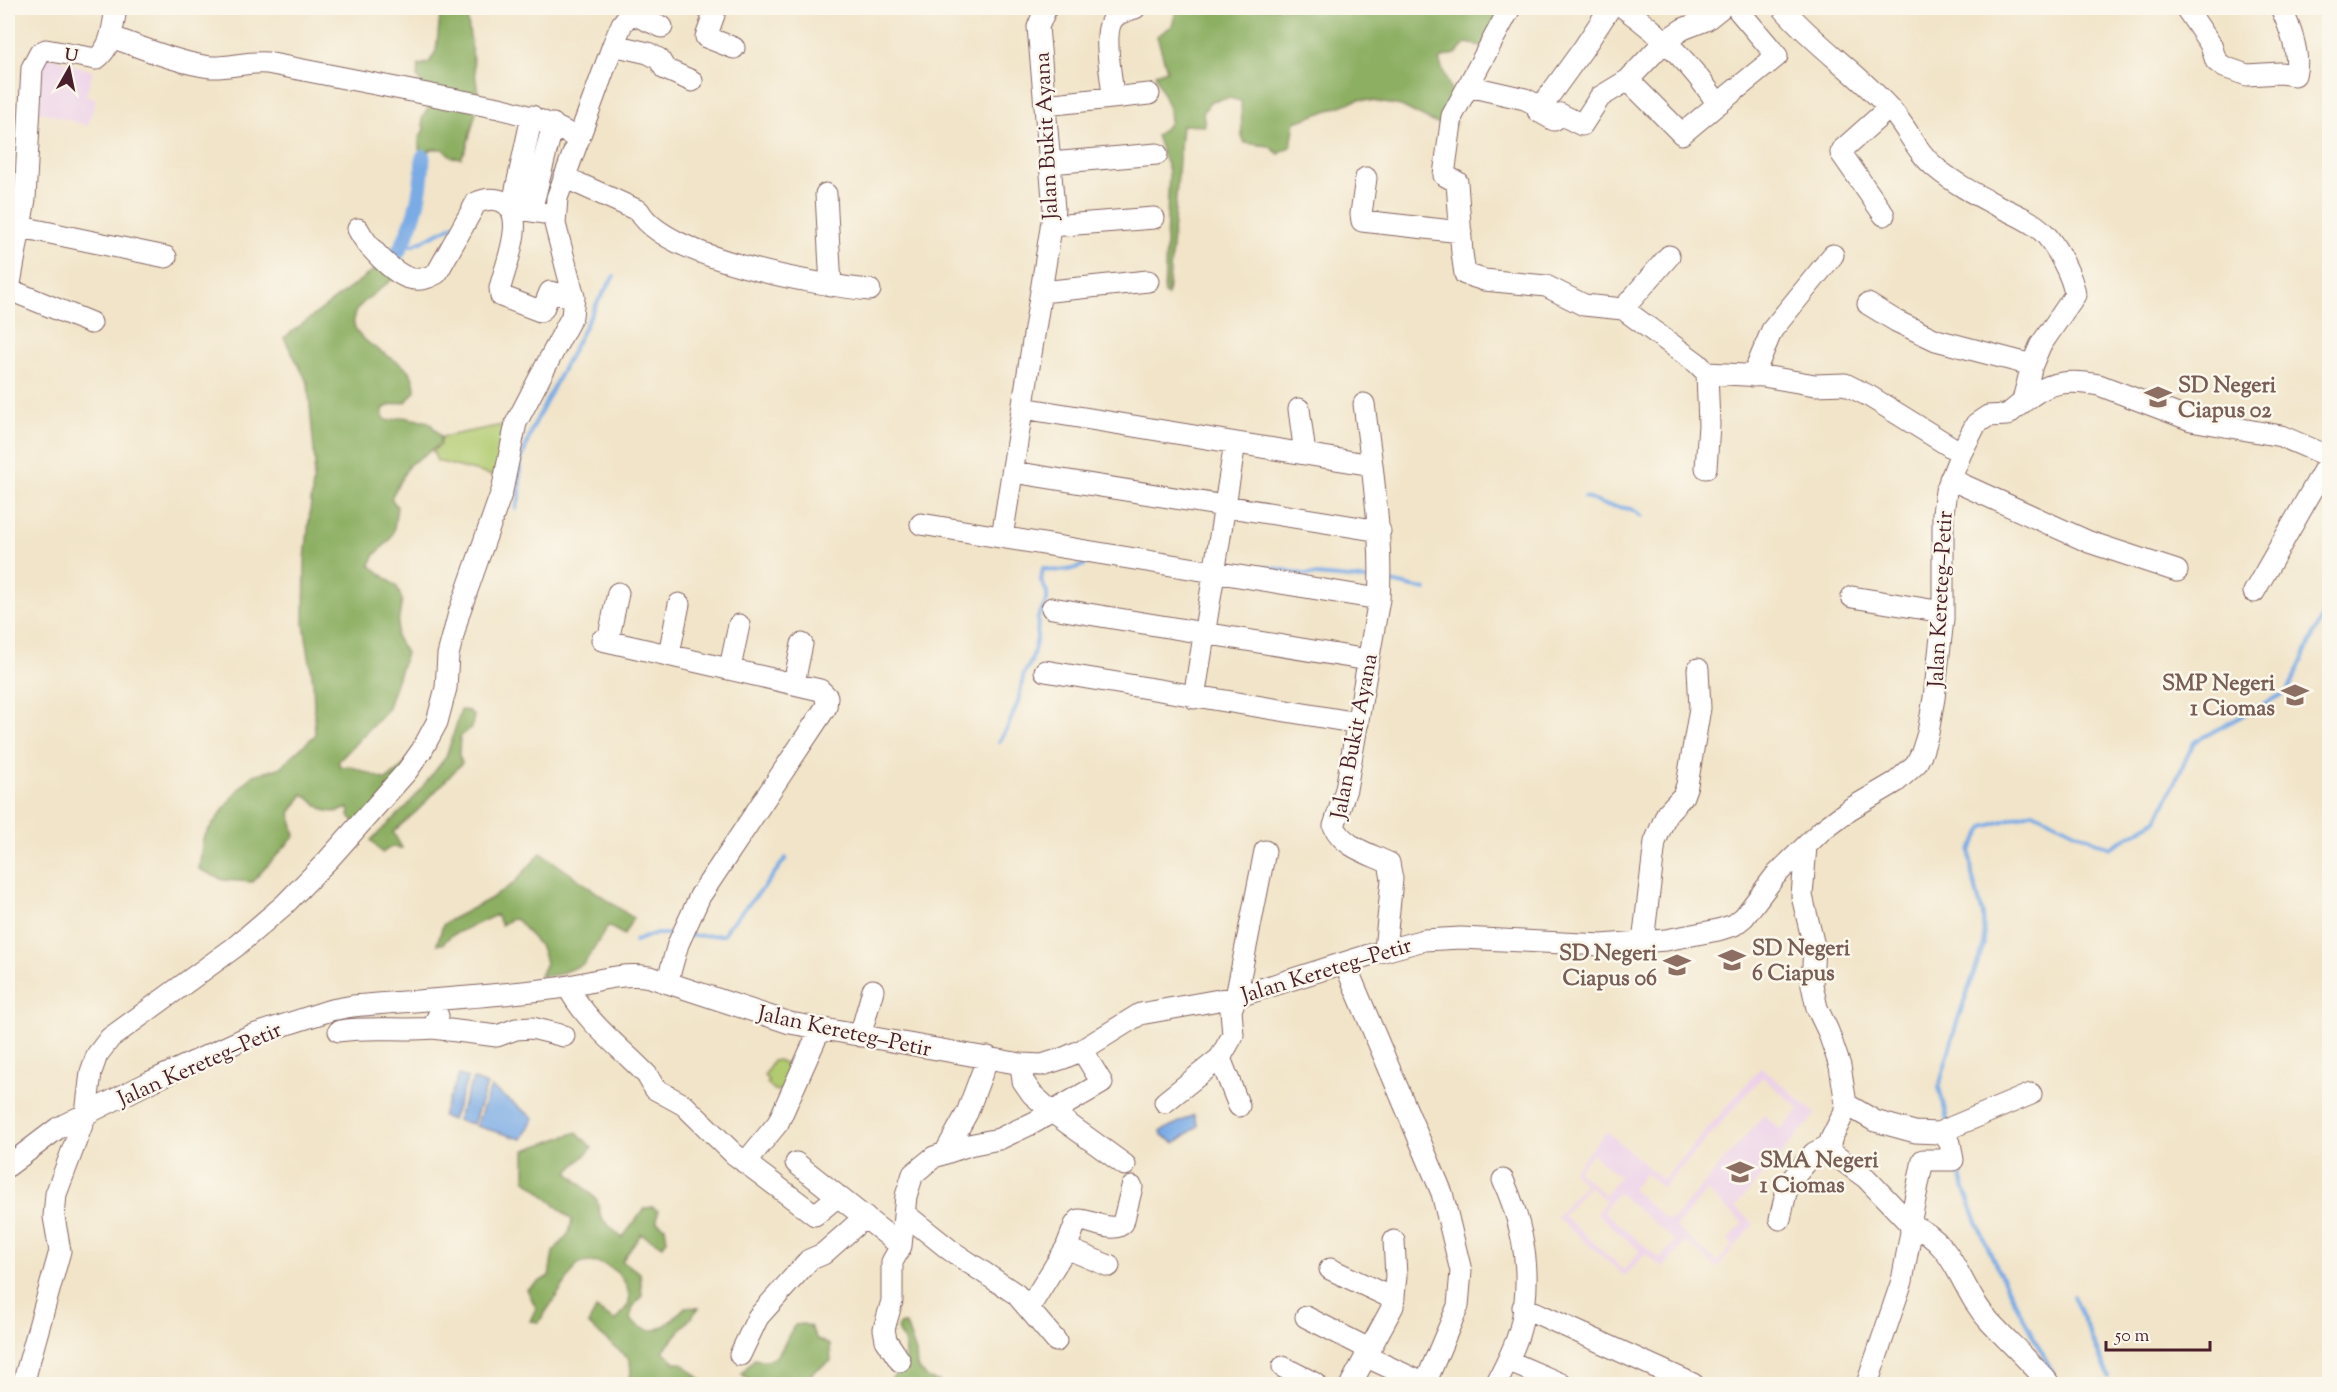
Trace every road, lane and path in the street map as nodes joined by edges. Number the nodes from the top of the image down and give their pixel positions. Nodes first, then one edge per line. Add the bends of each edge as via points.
1 (116, 8) edge
2 (706, 8) edge
3 (1046, 8) edge
4 (1135, 8) edge
5 (1510, 8) edge
6 (1610, 8) edge
7 (1624, 8) edge
8 (1721, 8) edge
9 (1741, 8) edge
10 (1783, 8) edge
11 (2186, 8) edge
12 (2281, 8) edge
13 (632, 10) edge
14 (662, 27) dead end
15 (111, 37) junction
16 (1665, 41) junction
17 (612, 45) junction
18 (734, 48) dead end
19 (1628, 80) junction
20 (692, 81) dead end
21 (1468, 86) junction
22 (1149, 93) dead end
23 (1113, 97) junction
24 (1718, 104) junction
25 (1045, 105) junction
26 (1541, 107) junction
27 (1889, 108) junction
28 (532, 116) junction
29 (553, 124) junction
30 (579, 140) junction
31 (1157, 154) dead end
32 (1050, 163) junction
33 (564, 177) junction
34 (1366, 178) dead end
35 (826, 194) dead end
36 (522, 210) junction
37 (1884, 214) dead end
38 (555, 215) junction
39 (1154, 218) dead end
40 (1051, 226) junction
41 (21, 227) junction
42 (358, 229) dead end
43 (1461, 232) junction
44 (1833, 255) dead end
45 (1669, 256) dead end
46 (166, 257) dead end
47 (1148, 281) dead end
48 (831, 286) junction
49 (870, 290) dead end
50 (1041, 292) junction
51 (9, 293) edge
52 (574, 297) junction
53 (1868, 304) dead end
54 (1623, 309) junction
55 (91, 323) dead end
56 (2032, 365) junction
57 (1707, 373) junction
58 (1753, 376) junction
59 (2023, 400) junction
60 (1364, 404) dead end
61 (1023, 408) junction
62 (1299, 409) dead end
63 (1235, 443) junction
64 (1960, 453) junction
65 (1305, 454) junction
66 (2330, 458) edge
67 (1372, 465) junction
68 (1706, 468) dead end
69 (1012, 472) junction
70 (1950, 479) junction
71 (1225, 506) junction
72 (921, 524) dead end
73 (1380, 531) junction
74 (1002, 537) junction
75 (1215, 571) junction
76 (2177, 571) dead end
77 (2254, 592) dead end
78 (618, 593) dead end
79 (1852, 597) dead end
80 (1378, 599) junction
81 (679, 604) dead end
82 (1052, 608) dead end
83 (1943, 612) junction
84 (739, 626) dead end
85 (1204, 634) junction
86 (802, 644) dead end
87 (669, 654) junction
88 (1368, 660) junction
89 (730, 668) junction
90 (1698, 669) dead end
91 (1045, 671) dead end
92 (794, 683) junction
93 (1194, 698) junction
94 (1358, 723) junction
95 (1806, 846) junction
96 (1265, 851) dead end
97 (1643, 942) junction
98 (1385, 950) junction
99 (1345, 964) junction
100 (667, 983) junction
101 (568, 987) junction
102 (873, 990) dead end
103 (1236, 997) junction
104 (444, 998) junction
105 (433, 1028) junction
106 (820, 1029) junction
107 (339, 1031) dead end
108 (564, 1036) dead end
109 (860, 1036) junction
110 (1082, 1050) junction
111 (988, 1057) junction
112 (1220, 1058) junction
113 (1021, 1064) junction
114 (2031, 1094) dead end
115 (1165, 1102) dead end
116 (1846, 1104) junction
117 (1239, 1106) dead end
118 (1052, 1112) junction
119 (86, 1114) junction
120 (1951, 1129) junction
121 (1828, 1146) junction
122 (945, 1153) junction
123 (746, 1163) junction
124 (796, 1163) dead end
125 (1125, 1165) dead end
126 (8, 1166) edge
127 (1503, 1180) dead end
128 (1132, 1187) dead end
129 (838, 1196) junction
130 (905, 1214) junction
131 (865, 1217) junction
132 (1780, 1219) dead end
133 (1910, 1224) junction
134 (1394, 1241) dead end
135 (902, 1246) junction
136 (1066, 1248) junction
137 (1109, 1266) dead end
138 (1330, 1269) dead end
139 (1394, 1299) junction
140 (1523, 1307) junction
141 (1029, 1308) junction
142 (1306, 1317) dead end
143 (1056, 1341) dead end
144 (1367, 1353) junction
145 (740, 1355) dead end
146 (1508, 1360) junction
147 (900, 1361) dead end
148 (1283, 1366) dead end
149 (2048, 1382) dead end
150 (23, 1384) edge
151 (1316, 1384) edge
152 (1351, 1384) edge
153 (1425, 1384) edge
154 (1496, 1384) edge
155 (1561, 1384) edge
156 (1693, 1384) edge
157 (1867, 1384) edge

1 - 15 street
2 - 18 street via 714,15 706,37
3 - 25 street, Jalan Bukit Ayana via 1038,27
4 - 23 street via 1111,21 1108,37
5 - 21 street
6 - 26 street
7 - 16 street
8 - 16 street
9 - 24 street via 1744,18 1777,56
10 - 27 street
11 - 12 street via 2220,65 2247,75 2295,75 2295,48
13 - 14 street
13 - 17 street
15 - 28 street via 197,65 267,63
15 - 41 street via 96,59 46,50 36,58 30,85
16 - 19 street
16 - 24 street
17 - 20 street via 648,53 660,59 664,69
17 - 30 street
19 - 24 street via 1682,134
19 - 26 street via 1603,95 1582,125 1560,114 1554,120 1538,111
21 - 26 street via 1525,99
21 - 43 street via 1452,116 1444,175 1457,182
22 - 23 street
23 - 25 street
25 - 32 street, Jalan Bukit Ayana
27 - 37 street via 1841,153
27 - 56 street via 1936,168 2034,225 2046,236 2073,282 2075,295 2044,339
28 - 29 street
28 - 36 street
29 - 30 street
29 - 36 street
30 - 33 street
31 - 32 street
32 - 40 street, Jalan Bukit Ayana via 1054,209
33 - 38 street
33 - 48 street via 639,211 647,222 686,246 753,268
34 - 43 street via 1362,221
35 - 48 street
36 - 38 street
36 - 42 street via 495,200 476,203 437,273 428,279 407,278 366,243
36 - 52 street via 501,296 540,311 550,292
38 - 52 street
39 - 40 street
40 - 50 street, Jalan Bukit Ayana
41 - 46 street
41 - 51 street
43 - 54 street via 1466,274 1485,280 1546,286 1584,304
44 - 58 street via 1772,330
45 - 54 street
47 - 50 street
48 - 49 street
50 - 61 street, Jalan Bukit Ayana
51 - 55 street
52 - 119 street via 572,315 516,423 502,491 459,613 437,722 422,750 284,905 235,947 110,1038 91,1072
53 - 56 street via 1936,340
54 - 57 street
56 - 59 street
57 - 58 street
57 - 68 street
58 - 64 street via 1815,385 1845,384
59 - 64 street, Jalan Kereteg–Petir via 2007,415 1991,415 1981,420
59 - 66 street, Jalan Kereteg–Petir via 2061,382 2085,382 2191,420 2281,436
60 - 67 street, Jalan Bukit Ayana
61 - 63 street
61 - 69 street, Jalan Bukit Ayana
62 - 65 street
63 - 65 street
63 - 71 street
64 - 70 street, Jalan Kereteg–Petir
65 - 67 street
66 - 77 street
67 - 73 street, Jalan Bukit Ayana
69 - 71 street
69 - 74 street, Jalan Bukit Ayana
70 - 76 street via 2089,542
70 - 83 street, Jalan Kereteg–Petir via 1943,513
71 - 73 street
71 - 75 street
72 - 74 street
73 - 80 street, Jalan Bukit Ayana
74 - 75 street
75 - 80 street
75 - 85 street
78 - 87 street via 605,641
79 - 83 street
80 - 88 street, Jalan Bukit Ayana
81 - 87 street
82 - 85 street
83 - 95 street, Jalan Kereteg–Petir via 1929,733 1916,764 1896,782 1834,819
84 - 89 street
85 - 88 street
85 - 93 street
86 - 92 street
87 - 89 street
88 - 94 street, Jalan Bukit Ayana
89 - 92 street
90 - 97 street via 1700,708 1687,785 1683,796 1667,813 1655,842
91 - 93 street
92 - 100 street via 825,693 826,707 700,896
93 - 94 street
94 - 98 street, Jalan Bukit Ayana via 1343,801 1334,826 1348,843 1389,863 1392,879
95 - 97 street, Jalan Kereteg–Petir via 1734,925
95 - 116 street via 1802,896 1814,946 1812,985 1840,1066
96 - 103 street
97 - 98 street, Jalan Kereteg–Petir via 1602,945 1441,938
98 - 99 street, Jalan Kereteg–Petir
99 - 103 street, Jalan Kereteg–Petir
99 - 153 street via 1442,1193 1461,1271 1458,1306
100 - 101 street, Jalan Kereteg–Petir via 632,975
100 - 106 street, Jalan Kereteg–Petir
101 - 104 street, Jalan Kereteg–Petir
101 - 123 street via 583,1009 647,1075 651,1085 689,1109
102 - 109 street
103 - 110 street, Jalan Kereteg–Petir via 1140,1014
103 - 112 street via 1231,1010 1233,1035
104 - 105 street
104 - 119 street, Jalan Kereteg–Petir via 353,1006 284,1024 250,1036
105 - 107 street via 363,1027
105 - 108 street via 497,1036 532,1028
106 - 109 street, Jalan Kereteg–Petir
106 - 123 street via 778,1123
109 - 111 street, Jalan Kereteg–Petir
110 - 113 street, Jalan Kereteg–Petir via 1042,1065
110 - 118 street via 1102,1083
111 - 113 street, Jalan Kereteg–Petir
111 - 122 street via 967,1113
112 - 115 street
112 - 117 street
113 - 118 street via 1025,1087
114 - 120 street
116 - 120 street via 1875,1121 1915,1132
116 - 121 street
118 - 122 street via 999,1139
118 - 125 street
119 - 126 street, Jalan Kereteg–Petir via 58,1128
119 - 150 street via 56,1194 54,1216 60,1251
120 - 133 street via 1953,1160 1923,1160
121 - 132 street via 1814,1153 1788,1184
121 - 133 street via 1833,1156 1866,1178
122 - 130 street via 912,1174
123 - 129 street via 815,1215
124 - 129 street
127 - 140 street via 1524,1242
128 - 136 street via 1119,1227 1079,1220
129 - 131 street
130 - 135 street
130 - 141 street via 1016,1294
131 - 135 street
131 - 145 street via 823,1254 809,1260 758,1317
133 - 149 street via 1945,1248 1977,1305
133 - 157 street via 1902,1281
134 - 139 street
135 - 147 street via 892,1262 892,1301 884,1329 886,1340
136 - 137 street
136 - 141 street
138 - 139 street
139 - 144 street
140 - 146 street via 1520,1329
140 - 156 street
141 - 143 street
142 - 144 street
144 - 152 street
144 - 153 street
146 - 154 street
146 - 155 street
148 - 151 street

